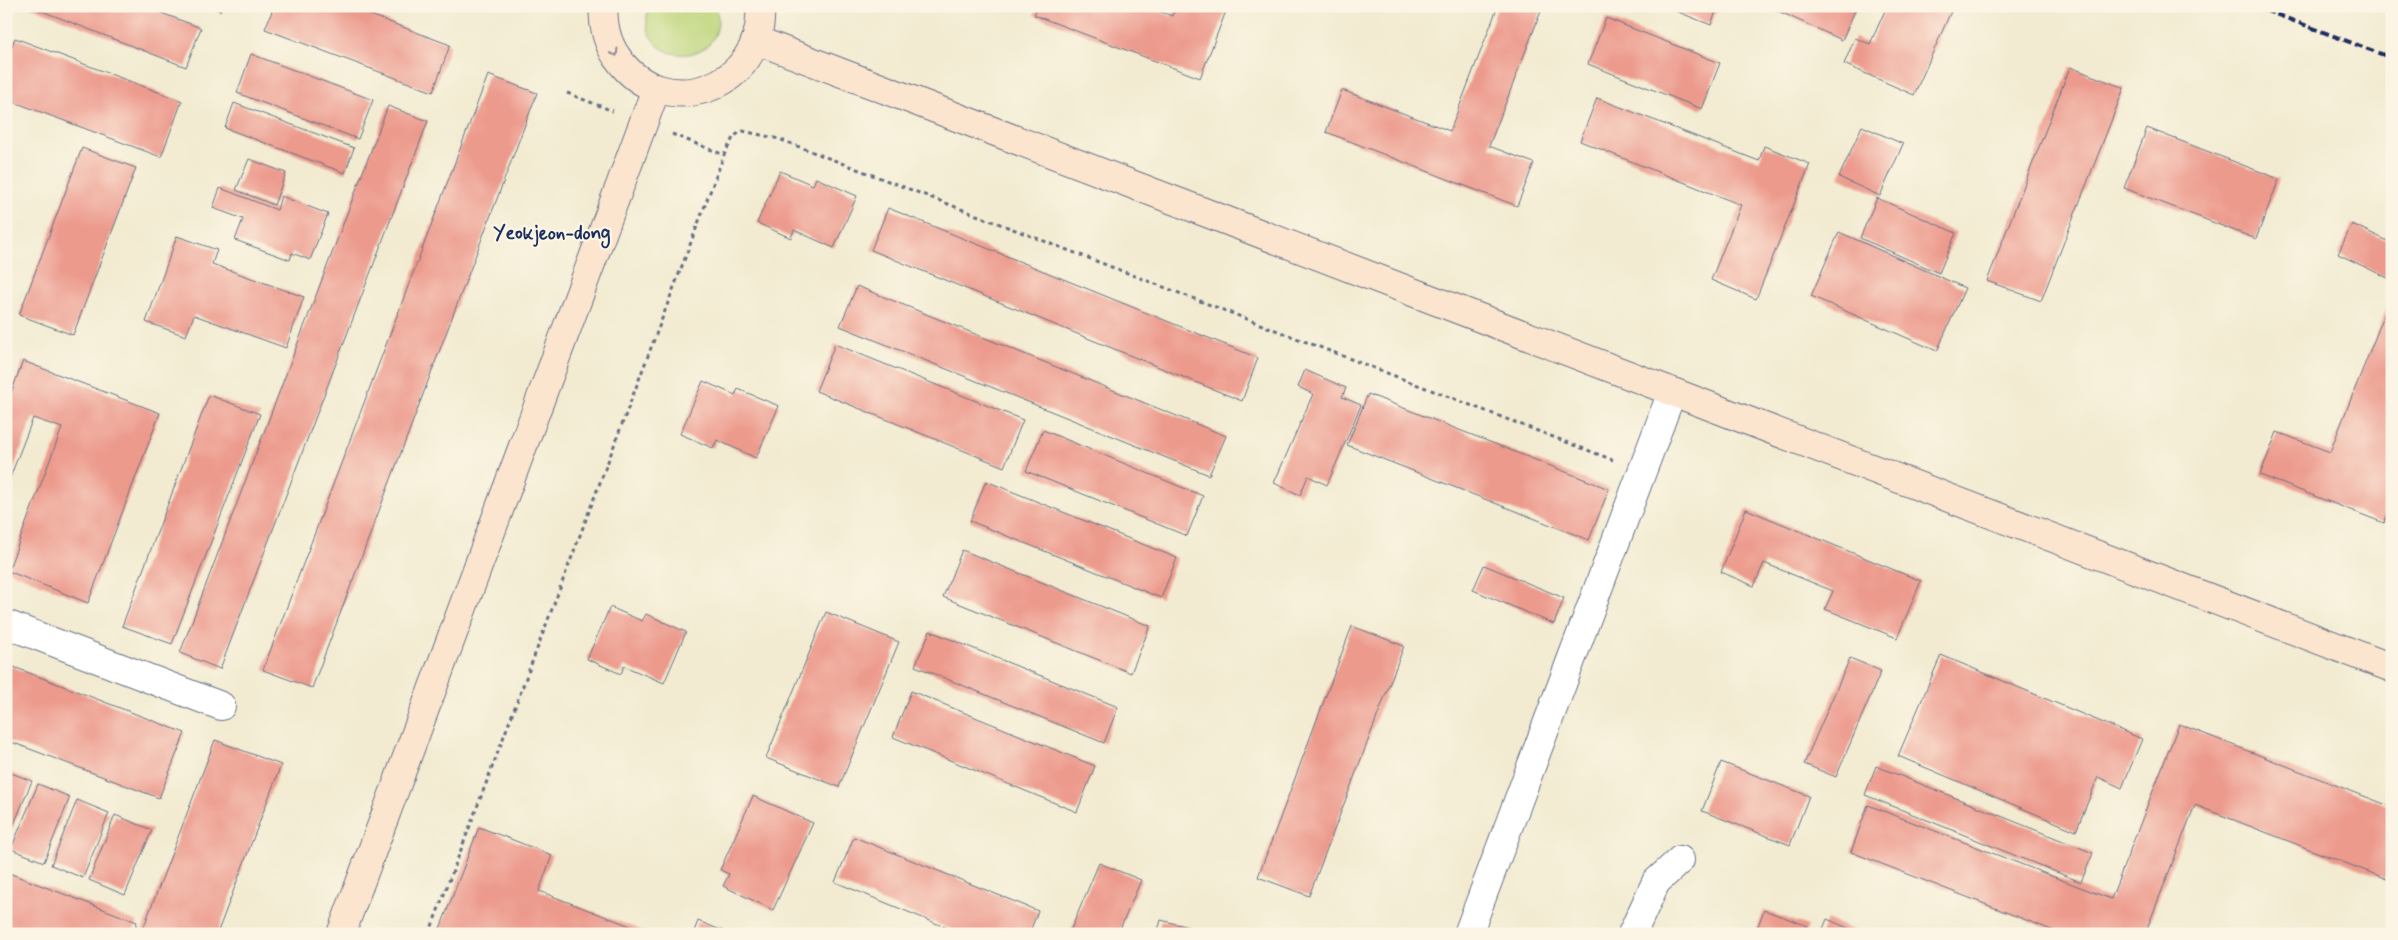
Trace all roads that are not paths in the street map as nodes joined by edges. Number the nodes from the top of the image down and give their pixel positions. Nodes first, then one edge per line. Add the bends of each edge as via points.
1 (604, 6) edge
2 (760, 6) edge
3 (756, 40) junction
4 (656, 89) junction
5 (1672, 392) junction
6 (6, 624) edge
7 (2392, 668) edge
8 (221, 706) dead end
9 (1680, 860) dead end
10 (341, 934) edge
11 (1468, 934) edge
12 (1632, 934) edge

1 -> 4 main road via 605,29 611,49 638,80
2 - 3 main road via 761,20
3 - 4 main road via 748,58 734,74 717,85 676,93
3 - 5 main road
4 - 10 main road
5 - 7 main road
5 - 11 street
6 - 8 street
9 - 12 street via 1656,882

